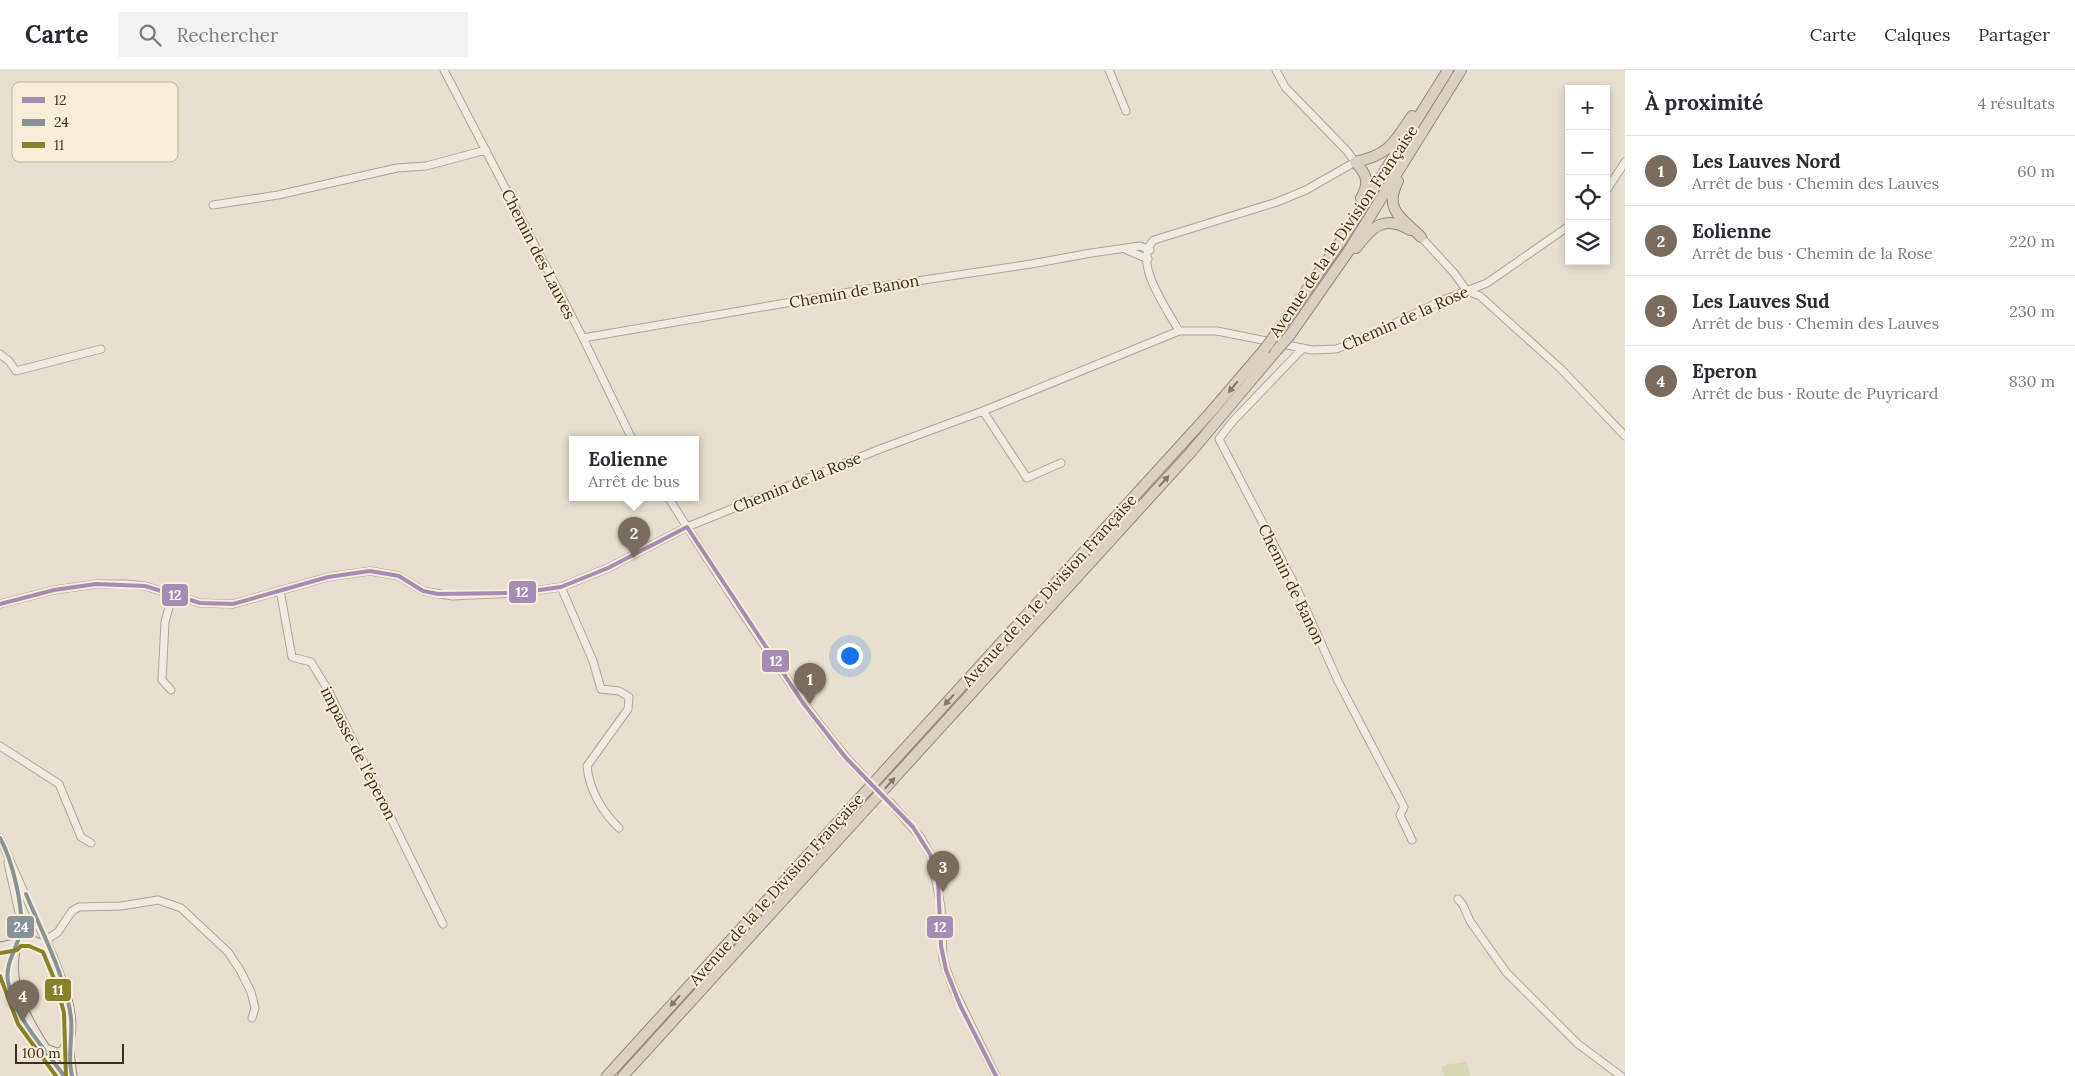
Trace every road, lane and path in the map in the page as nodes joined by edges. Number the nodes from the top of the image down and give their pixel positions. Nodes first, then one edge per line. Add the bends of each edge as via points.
1 (444, 70) edge
2 (1109, 70) edge
3 (1276, 70) edge
4 (1443, 70) edge
5 (1448, 70) edge
6 (1463, 70) edge
7 (1126, 111) dead end
8 (486, 150) junction
9 (1355, 162) junction
10 (1625, 162) edge
11 (1610, 185) edge
12 (213, 205) dead end
13 (1565, 229) edge
14 (1421, 237) junction
15 (1149, 249) junction
16 (1127, 250) junction
17 (1146, 259) junction
18 (1467, 291) junction
19 (1308, 310) junction
20 (1179, 331) junction
21 (1275, 332) junction
22 (583, 338) junction
23 (1303, 348) junction
24 (101, 349) dead end
25 (0, 354) edge
26 (983, 412) junction
27 (631, 436) edge
28 (1625, 436) edge
29 (1061, 463) dead end
30 (671, 501) edge
31 (687, 527) junction
32 (561, 587) junction
33 (280, 590) junction
34 (172, 596) junction
35 (0, 604) edge
36 (171, 690) dead end
37 (0, 746) edge
38 (864, 776) tunnel mouth
39 (890, 802) tunnel mouth
40 (619, 828) dead end
41 (0, 838) edge
42 (1412, 840) dead end
43 (91, 843) dead end
44 (4, 845) junction
45 (1458, 899) dead end
46 (443, 924) dead end
47 (17, 942) junction
48 (47, 944) junction
49 (0, 947) edge
50 (0, 965) edge
51 (7, 975) junction
52 (252, 1018) dead end
53 (68, 1045) junction
54 (48, 1053) junction
55 (64, 1076) edge
56 (72, 1076) edge
57 (607, 1076) edge
58 (623, 1076) edge
59 (996, 1076) edge
60 (1621, 1076) edge

1 - 8 street, Chemin des Lauves
2 - 7 street
3 - 9 street via 1285,88
4 - 9 highway via 1389,147 1374,158
5 - 21 highway, Avenue de la 1e Division Française via 1341,241
6 - 14 highway via 1391,198 1393,208
6 - 19 highway, Avenue de la 1e Division Française
8 - 12 street via 426,166 397,168 278,195
8 - 22 street, Chemin des Lauves
9 - 15 street via 1306,190 1154,240
9 - 21 highway via 1366,176 1366,190
10 - 11 street
13 - 18 street, Chemin de la Rose via 1487,283
14 - 18 street
14 - 19 highway via 1399,224 1386,223 1375,227
15 - 16 street, Chemin de Banon via 1140,246
15 - 17 street
16 - 17 street
16 - 22 street, Chemin de Banon via 900,283
17 - 20 street via 1159,294
18 - 23 street, Chemin de la Rose via 1336,349
18 - 28 street via 1480,296 1561,369
58 -> 19 highway, Avenue de la 1e Division Française, bridge via 1204,437
20 - 23 street, Chemin de la Rose via 1217,331
20 - 26 street, Chemin de la Rose
21 -> 57 highway, Avenue de la 1e Division Française, bridge via 1249,368 1123,509
22 - 27 street, Chemin des Lauves
23 - 42 street, Chemin de Banon via 1219,439 1298,589 1338,681 1393,783 1404,807 1400,815
24 - 25 street via 16,371
26 - 29 street via 1027,478
26 - 31 street, Chemin de la Rose via 880,449
30 - 31 street
31 - 32 street, Chemin de la Rose via 608,568
31 - 38 street via 805,705 846,759
32 - 33 street, Chemin de la Rose via 452,596 423,591 399,576 370,571 328,577
32 - 40 street via 593,661 601,688 619,691 628,697 628,709 587,766 594,793
33 - 34 street, Chemin de la Rose via 233,604 200,603
33 - 46 street, impasse de l'éperon via 292,657 311,662 328,690
34 - 35 street, Chemin de la Rose via 136,585 96,584 54,590
34 - 36 street via 165,622 162,680
37 - 43 street via 59,784 81,836
39 - 59 street via 921,838 931,856 942,907 943,960 953,988
41 - 44 street
44 - 47 street via 22,926
44 - 48 street
45 - 60 street via 1506,972 1578,1044
47 - 48 main road via 30,940
47 - 49 main road
47 - 51 main road via 8,962
48 - 52 street via 72,911 79,907 121,906 158,900 181,908 228,952 240,970 251,992 255,1008
48 - 53 main road via 65,990 71,1019
50 - 51 main road
51 - 54 main road via 23,1021
53 - 54 main road via 59,1054
53 - 56 main road
54 - 55 main road

